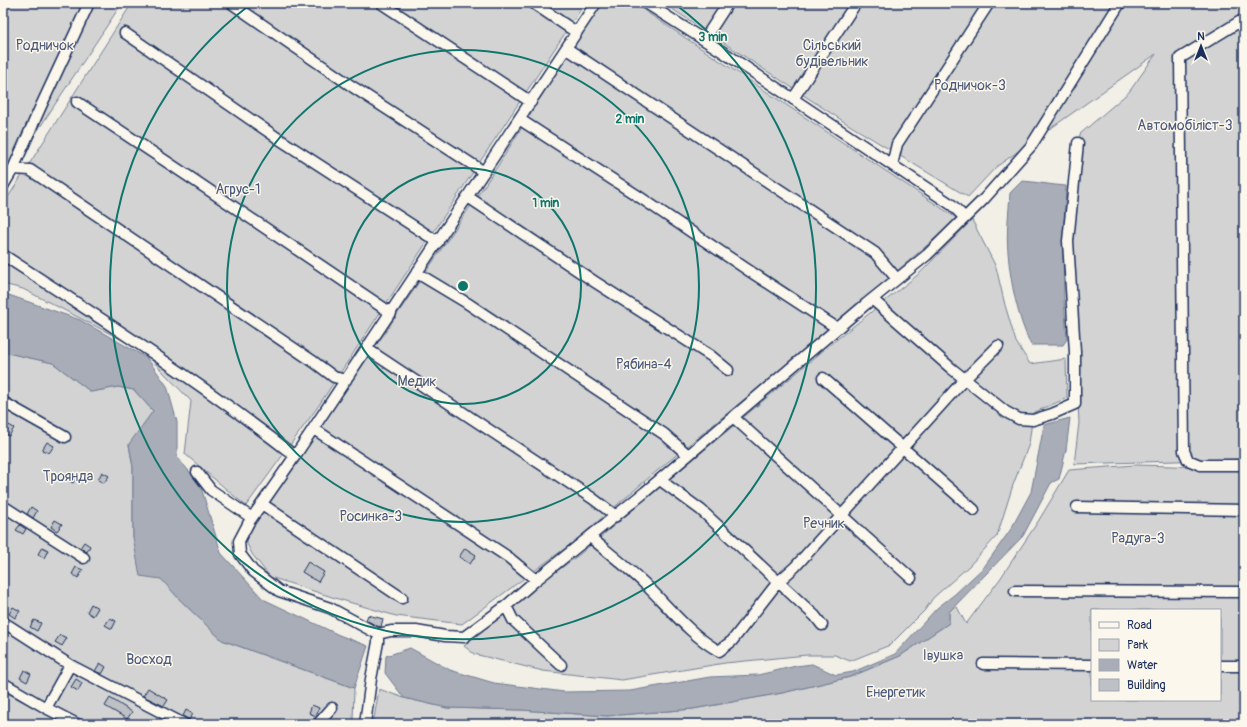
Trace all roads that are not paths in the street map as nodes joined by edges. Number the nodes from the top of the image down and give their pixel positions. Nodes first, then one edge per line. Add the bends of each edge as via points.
1 (89, 3) edge
2 (231, 3) edge
3 (381, 3) edge
4 (533, 3) edge
5 (596, 3) edge
6 (646, 3) edge
7 (728, 3) edge
8 (856, 3) edge
9 (989, 3) edge
10 (1120, 3) edge
11 (1244, 19) edge
12 (576, 32) junction
13 (125, 33) dead end
14 (704, 40) junction
15 (566, 48) junction
16 (793, 99) junction
17 (77, 102) dead end
18 (530, 102) junction
19 (519, 119) junction
20 (1078, 143) dead end
21 (892, 165) junction
22 (13, 169) junction
23 (484, 172) junction
24 (3, 186) edge
25 (468, 197) junction
26 (965, 218) junction
27 (438, 242) junction
28 (3, 255) edge
29 (417, 274) junction
30 (897, 279) junction
31 (872, 299) junction
32 (391, 314) junction
33 (837, 328) junction
34 (998, 346) dead end
35 (367, 350) junction
36 (728, 370) dead end
37 (823, 378) dead end
38 (964, 379) junction
39 (346, 380) junction
40 (3, 402) edge
41 (733, 417) junction
42 (314, 429) junction
43 (65, 437) dead end
44 (903, 448) junction
45 (295, 456) junction
46 (688, 456) junction
47 (1244, 465) edge
48 (198, 472) dead end
49 (660, 480) junction
50 (262, 504) junction
51 (3, 506) edge
52 (1077, 507) dead end
53 (974, 510) dead end
54 (1244, 510) edge
55 (616, 516) junction
56 (842, 516) junction
57 (252, 518) junction
58 (590, 537) junction
59 (84, 558) dead end
60 (911, 578) dead end
61 (536, 580) junction
62 (778, 582) junction
63 (1015, 591) dead end
64 (1244, 592) edge
65 (402, 598) dead end
66 (506, 606) junction
67 (3, 622) edge
68 (822, 625) dead end
69 (378, 634) junction
70 (984, 664) dead end
71 (70, 665) junction
72 (561, 665) dead end
73 (1091, 665) edge
74 (1221, 666) edge
75 (1244, 666) edge
76 (3, 683) edge
77 (46, 708) junction
78 (332, 708) dead end
79 (77, 724) edge
80 (184, 724) edge
81 (318, 724) edge
82 (365, 724) edge

1 - 22 street
2 - 23 street via 353,87
3 - 18 street
4 - 12 street
5 - 12 street
6 - 14 street
7 - 14 street
8 - 16 street
9 - 21 street via 897,144
10 - 26 street via 1031,146
11 - 47 street via 1180,58 1184,450 1188,460 1200,466
12 - 15 street
13 - 27 street via 280,139
14 - 16 street
15 - 18 street
15 - 30 street via 875,253
16 - 21 street
17 - 32 street
18 - 19 street
19 - 23 street
19 - 33 street
20 - 38 street via 1068,241 1075,352 1075,404 1033,420 1019,419
21 - 26 street via 952,205
22 - 24 street
22 - 39 street via 30,170 334,377
23 - 25 street
25 - 27 street
25 - 36 street via 711,356
26 - 30 street via 927,255
27 - 29 street
28 - 45 street via 153,354
29 - 32 street
29 - 46 street via 468,303 664,434
30 - 31 street
31 - 33 street
31 - 38 street
32 - 35 street
33 - 41 street
34 - 38 street
35 - 39 street
35 - 55 street
37 - 44 street
38 - 44 street
39 - 42 street
40 - 43 street
41 - 46 street
41 - 56 street
42 - 45 street
42 - 61 street via 508,557
44 - 53 street
44 - 56 street
45 - 50 street
46 - 49 street
48 - 57 street via 211,490
49 - 55 street
49 - 62 street via 701,510
50 - 57 street
50 - 65 street
51 - 59 street
52 - 54 street
55 - 58 street
56 - 60 street
56 - 62 street via 796,568
57 - 69 street via 239,541 240,554 253,571 280,591 330,608
58 - 61 street
58 - 62 street via 643,583 694,633 719,651 732,641
61 - 66 street
62 - 68 street
63 - 64 street
66 - 69 street via 464,637 416,631
66 - 72 street via 513,620
67 - 71 street
69 - 82 street
70 - 73 street
71 - 77 street
71 - 80 street
74 - 75 street
76 - 77 street
77 - 79 street
78 - 81 street

